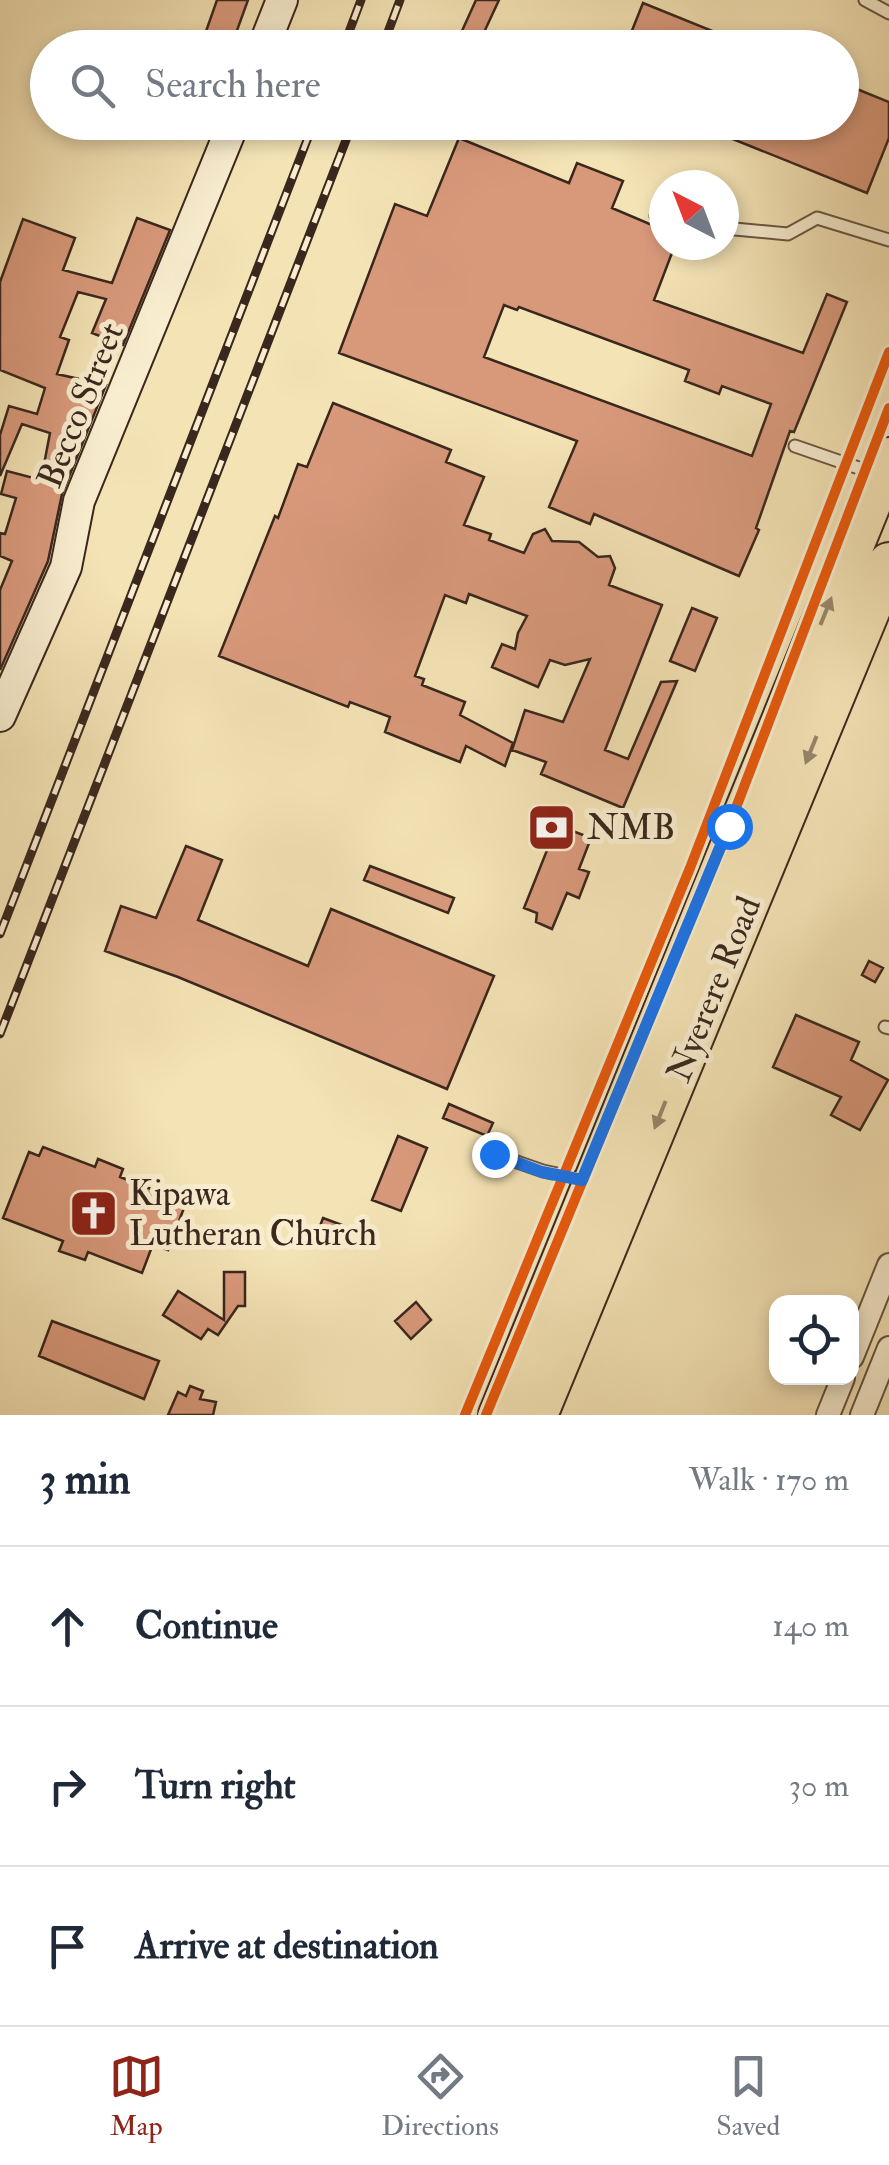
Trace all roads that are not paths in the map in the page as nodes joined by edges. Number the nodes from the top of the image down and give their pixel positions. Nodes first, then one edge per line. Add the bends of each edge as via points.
1 (282, 0) edge
2 (865, 0) edge
3 (889, 13) edge
4 (271, 30) edge
5 (227, 140) edge
6 (739, 229) edge
7 (889, 240) edge
8 (794, 446) dead end
9 (885, 467) edge
10 (889, 563) edge
11 (0, 716) edge
12 (494, 1154) dead end
13 (594, 1182) junction
14 (889, 1265) edge
15 (859, 1340) edge
16 (889, 1348) edge
17 (840, 1385) edge
18 (499, 1415) edge
19 (537, 1415) edge
20 (828, 1415) edge
21 (862, 1415) edge

1 - 4 street
2 - 3 lane
5 - 11 street, Becco Street via 79,502 66,567
6 - 7 lane via 788,234 817,218
8 - 9 lane
13 -> 9 highway, Nyerere Road
10 -> 19 highway, Nyerere Road
12 - 13 lane
13 - 18 highway, Nyerere Road
14 - 15 street
16 - 21 street
17 - 20 street

